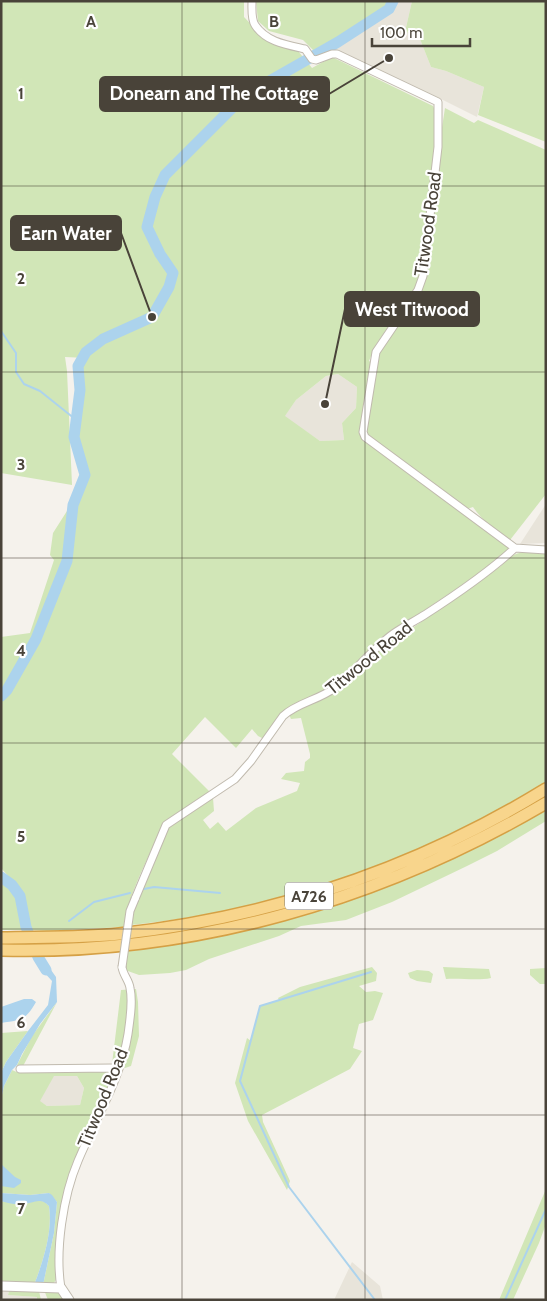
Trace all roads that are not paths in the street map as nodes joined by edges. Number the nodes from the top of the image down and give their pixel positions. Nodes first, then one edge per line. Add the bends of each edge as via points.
1 (252, 1) edge
2 (515, 548) junction
3 (546, 550) edge
4 (546, 789) edge
5 (546, 803) edge
6 (1, 938) edge
7 (5, 950) edge
8 (20, 1070) dead end
9 (117, 1071) junction
10 (1, 1286) edge
11 (61, 1288) junction
12 (70, 1300) edge

1 - 2 street, Titwood Road via 255,25 279,44 305,49 316,60 337,54 438,102 438,146 423,276 418,290 376,352 363,432 365,437
2 - 3 street
2 - 9 street, Titwood Road, bridge via 476,580 394,634 333,688 288,712 235,779 166,825 130,911 122,967 131,1001 128,1034
4 - 6 highway, A726 via 484,824 380,872 254,911 118,934
5 - 7 highway, A726 via 434,862 370,888 261,921 199,935 111,947
8 - 9 street via 112,1068
9 - 11 street, Titwood Road via 71,1179 59,1249
10 - 11 street
11 - 12 street

